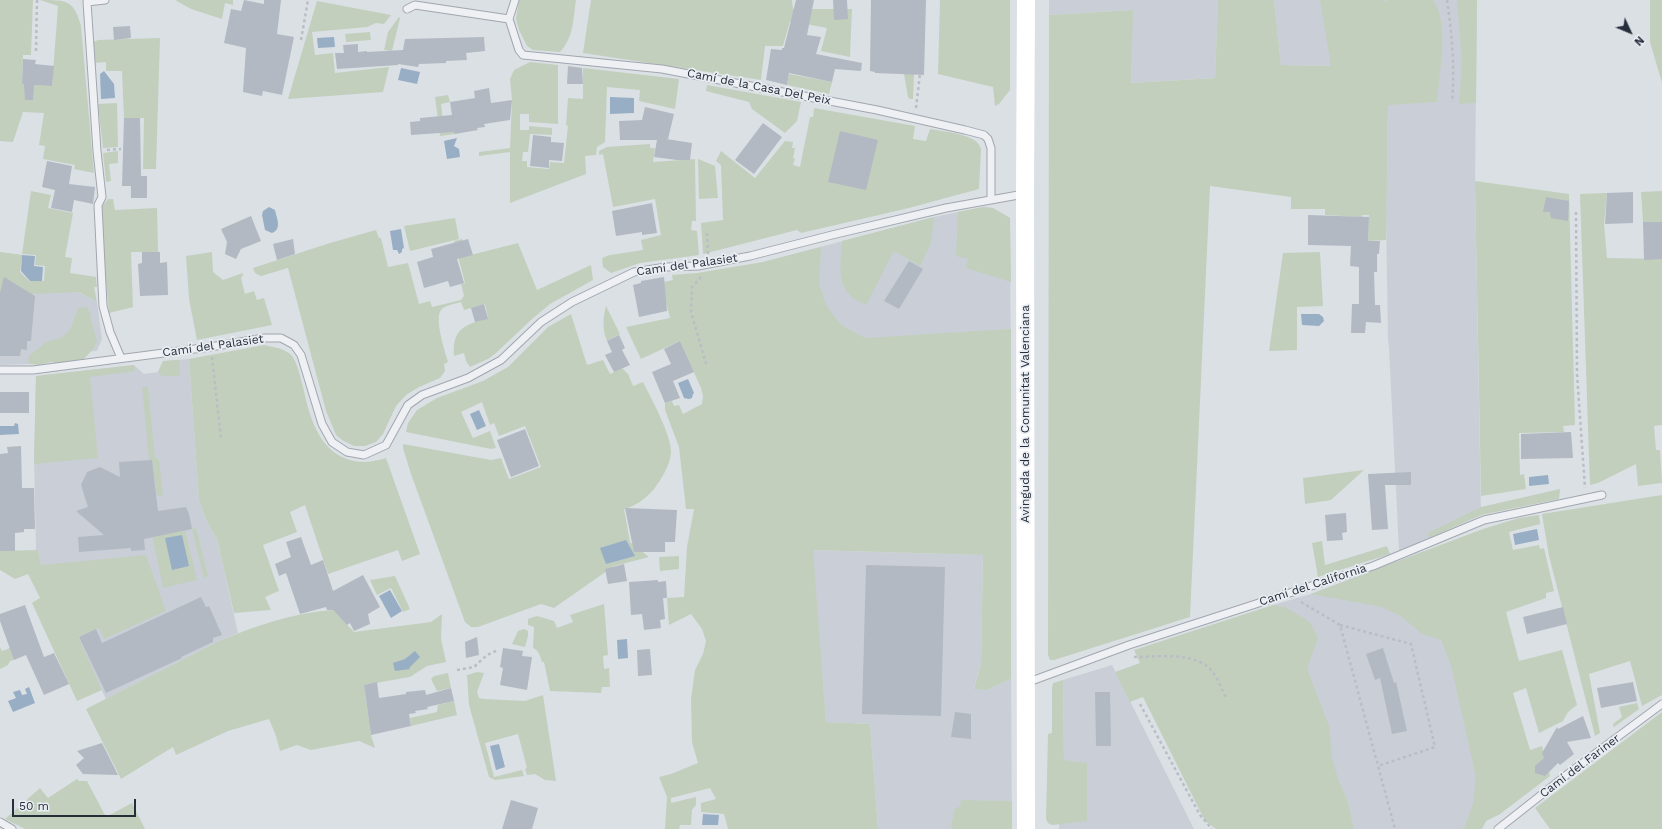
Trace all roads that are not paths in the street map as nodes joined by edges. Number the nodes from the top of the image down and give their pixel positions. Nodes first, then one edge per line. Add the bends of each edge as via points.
1 (105, 0) edge
2 (514, 0) edge
3 (1026, 0) edge
4 (84, 1) edge
5 (407, 9) dead end
6 (509, 19) junction
7 (1025, 194) junction
8 (991, 199) junction
9 (120, 358) junction
10 (0, 370) edge
11 (1602, 495) dead end
12 (1026, 683) junction
13 (1662, 704) edge
14 (0, 822) edge
15 (12, 829) edge
16 (1026, 829) edge
17 (1498, 829) edge

1 - 4 lane
2 - 6 lane
3 - 7 main road, Avinguda de la Comunitat Valenciana
4 - 9 lane via 102,197 98,206 103,306
5 - 6 lane via 415,5
6 - 8 lane, Camí de la Casa Del Peix via 523,55 662,69 877,110 984,136 991,148
7 - 8 lane, Camí del Palasiet
7 - 12 main road, Avinguda de la Comunitat Valenciana
8 - 9 lane, Camí del Palasiet via 832,234 750,256 710,264 634,272 572,302 541,322 501,360 468,378 422,395 408,405 386,444 364,455 347,452 332,442 322,424 301,355 294,345 281,338 264,338
9 - 10 lane, Camí del Palasiet via 33,370
11 - 12 lane, Camí del California via 1484,520 1373,566 1118,649
12 - 16 main road, Avinguda de la Comunitat Valenciana
13 - 17 lane, Camí del Fariner
14 - 15 lane

